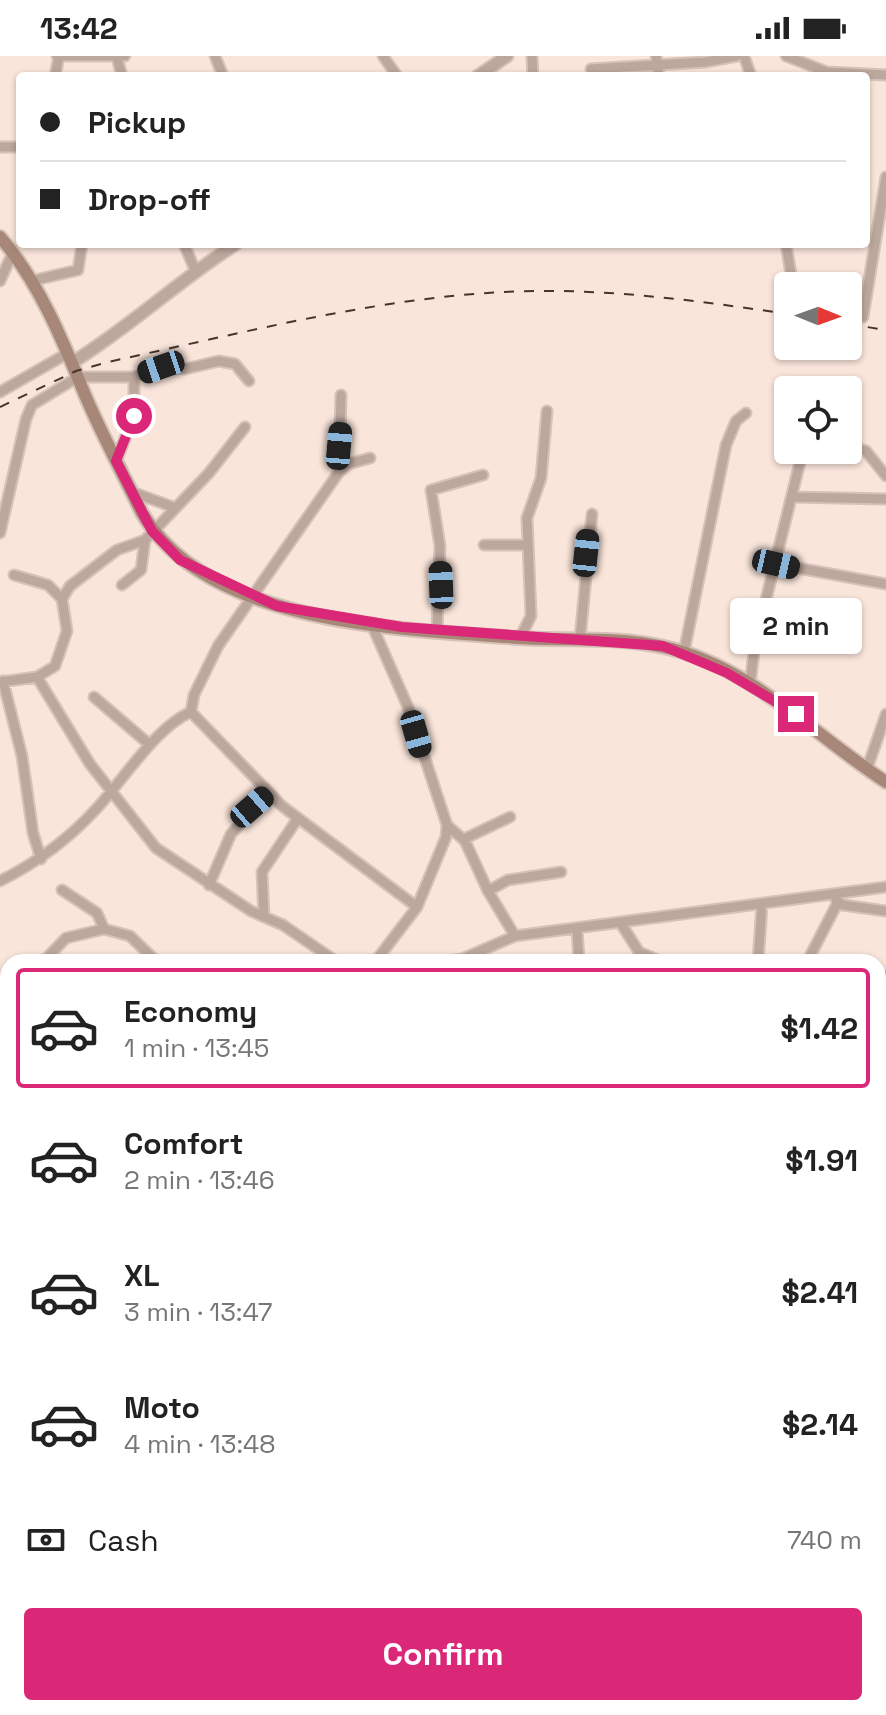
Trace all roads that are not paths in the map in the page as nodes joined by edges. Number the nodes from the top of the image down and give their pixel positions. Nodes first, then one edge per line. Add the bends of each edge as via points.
1 (58, 56) edge
2 (507, 56) edge
3 (737, 56) edge
4 (786, 56) edge
5 (121, 57) edge
6 (657, 60) edge
7 (591, 69) dead end
8 (484, 72) edge
9 (827, 72) edge
10 (886, 177) edge
11 (0, 237) edge
12 (81, 248) edge
13 (186, 248) edge
14 (230, 248) edge
15 (787, 248) edge
16 (13, 252) junction
17 (195, 270) junction
18 (791, 272) edge
19 (0, 281) edge
20 (31, 281) junction
21 (863, 317) dead end
22 (70, 358) junction
23 (78, 377) junction
24 (134, 377) junction
25 (249, 381) dead end
26 (0, 392) edge
27 (341, 395) dead end
28 (547, 411) dead end
29 (746, 413) dead end
30 (245, 427) dead end
31 (862, 450) edge
32 (370, 458) dead end
33 (116, 461) junction
34 (800, 464) edge
35 (339, 472) junction
36 (483, 475) dead end
37 (886, 476) edge
38 (132, 492) junction
39 (792, 497) junction
40 (886, 499) edge
41 (173, 507) junction
42 (592, 514) dead end
43 (0, 533) edge
44 (148, 535) junction
45 (484, 545) dead end
46 (525, 545) junction
47 (776, 564) junction
48 (14, 575) dead end
49 (886, 584) edge
50 (122, 585) dead end
51 (250, 596) junction
52 (62, 599) junction
53 (763, 616) junction
54 (826, 620) dead end
55 (371, 623) junction
56 (437, 630) junction
57 (520, 638) junction
58 (580, 639) junction
59 (684, 652) junction
60 (37, 677) junction
61 (2, 681) edge
62 (750, 684) junction
63 (94, 697) dead end
64 (191, 712) junction
65 (886, 714) edge
66 (150, 745) junction
67 (867, 769) junction
68 (886, 782) edge
69 (112, 790) junction
70 (268, 793) junction
71 (510, 817) dead end
72 (298, 818) junction
73 (447, 825) junction
74 (464, 839) junction
75 (41, 859) junction
76 (561, 872) dead end
77 (0, 881) edge
78 (209, 885) junction
79 (886, 887) edge
80 (62, 890) dead end
81 (488, 891) junction
82 (835, 899) junction
83 (762, 905) junction
84 (417, 907) junction
85 (886, 911) edge
86 (264, 917) junction
87 (620, 922) junction
88 (577, 928) junction
89 (104, 929) junction
90 (515, 936) junction
91 (51, 954) edge
92 (149, 954) edge
93 (325, 954) edge
94 (381, 954) edge
95 (474, 954) edge
96 (579, 954) edge
97 (644, 954) edge
98 (759, 954) edge
99 (811, 954) edge

1 - 5 street
2 - 8 street
3 - 6 street
4 - 9 street
6 - 7 street
10 - 21 street
11 - 16 main road
12 - 20 street via 78,270
13 - 17 street
14 - 17 street
15 - 18 street
16 - 19 street
16 - 20 main road
17 - 22 street via 118,333
20 - 22 main road
22 - 23 main road
22 - 26 street
23 - 24 street
23 - 33 main road
23 - 43 street via 29,409
24 - 25 street via 161,367 185,369 228,360
24 - 33 street via 134,416
27 - 35 street
28 - 46 street via 541,478 530,506
29 - 59 street via 736,421 726,445
30 - 41 street via 209,473
31 - 37 street
32 - 35 street
33 - 38 main road
34 - 39 street
35 - 51 street
36 - 56 street via 431,490 440,546
38 - 41 street
38 - 44 main road
39 - 40 street
39 - 47 street
41 - 44 street
42 - 58 street
44 - 50 street via 141,570
44 - 51 main road via 180,560
44 - 52 street via 107,557 70,586
45 - 46 street
46 - 57 street via 533,605
47 - 49 street
47 - 53 street
48 - 52 street via 48,585
51 - 55 main road via 307,613
51 - 64 street via 218,646
52 - 60 street via 67,619 63,649 55,666
53 - 54 street
53 - 62 street
55 - 56 main road
55 - 73 street via 408,707
56 - 57 main road
57 - 58 main road
58 - 59 main road
59 - 62 main road
60 - 61 street
60 - 69 street
61 - 75 street
62 - 67 main road
63 - 66 street
64 - 66 street
64 - 70 street
65 - 67 street
66 - 69 street
67 - 68 main road
69 - 75 street
69 - 78 street via 156,848
70 - 72 street
70 - 78 street via 231,834
71 - 74 street
72 - 84 street
72 - 86 street via 262,872
73 - 74 street
73 - 84 street
74 - 81 street
75 - 77 street
76 - 81 street via 508,880
78 - 86 street
79 - 82 street
80 - 89 street via 97,913
81 - 90 street
82 - 83 street
82 - 85 street
82 - 99 street
83 - 87 street
83 - 98 street
84 - 94 street
86 - 93 street
87 - 88 street
87 - 97 street
88 - 90 street
88 - 96 street
89 - 91 street via 66,938
89 - 92 street via 130,936
90 - 95 street

